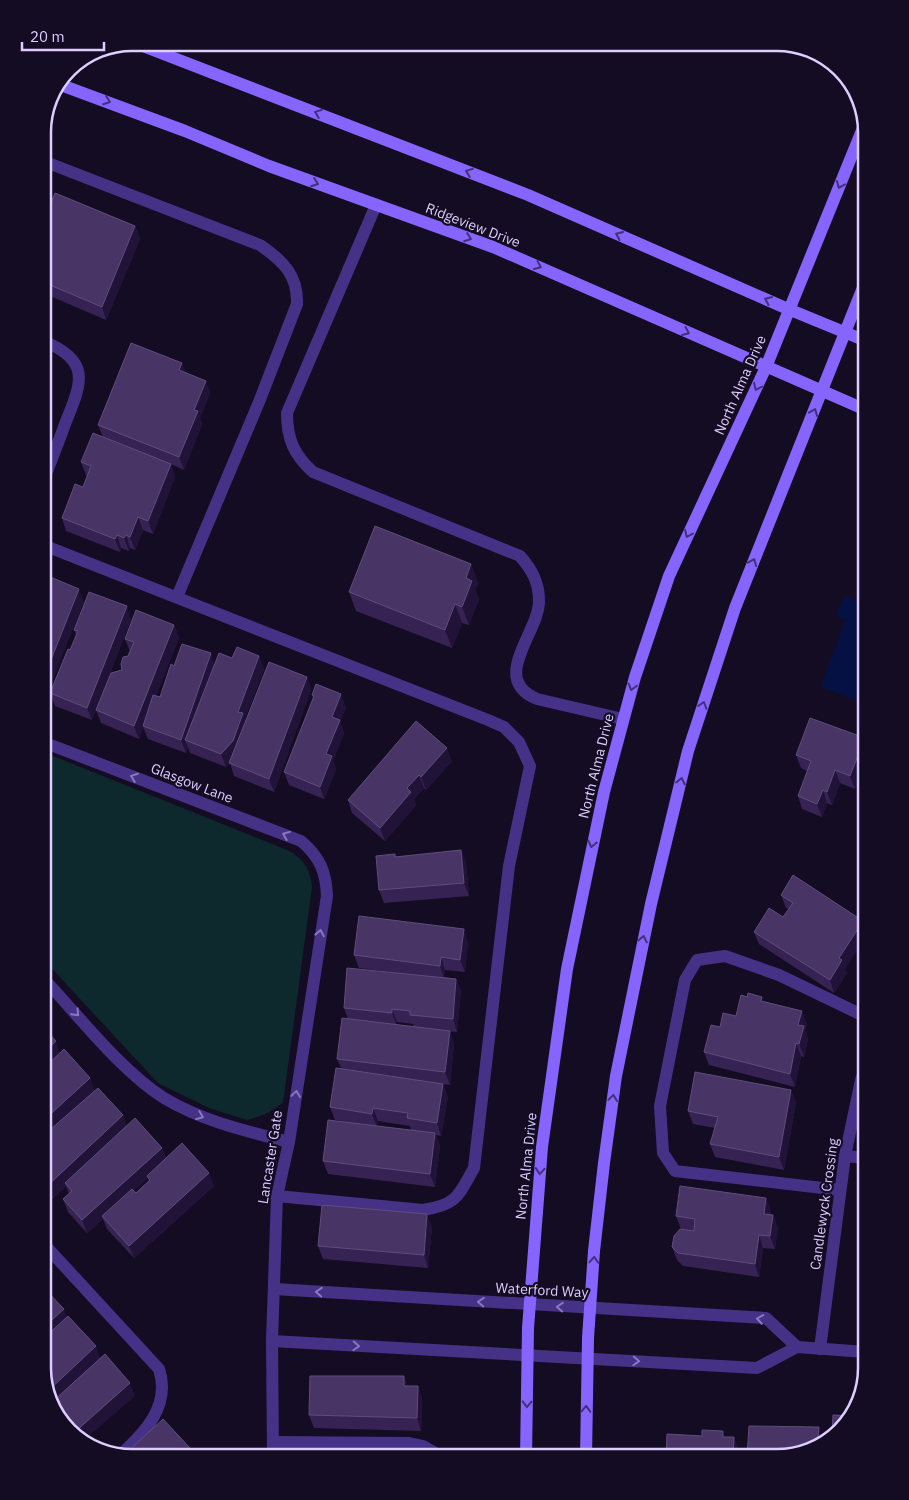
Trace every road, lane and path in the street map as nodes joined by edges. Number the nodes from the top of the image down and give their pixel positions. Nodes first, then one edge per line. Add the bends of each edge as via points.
1 (158, 51) edge
2 (65, 87) edge
3 (858, 139) edge
4 (51, 164) edge
5 (376, 205) junction
6 (858, 300) edge
7 (788, 309) junction
8 (845, 333) junction
9 (858, 338) edge
10 (51, 344) edge
11 (766, 367) junction
12 (822, 392) junction
13 (858, 407) edge
14 (51, 462) edge
15 (51, 548) edge
16 (177, 597) junction
17 (623, 719) junction
18 (51, 745) edge
19 (322, 865) joint
20 (51, 987) edge
21 (858, 1013) edge
22 (858, 1094) edge
23 (289, 1142) junction
24 (845, 1156) junction
25 (858, 1157) edge
26 (840, 1190) junction
27 (277, 1196) junction
28 (51, 1254) edge
29 (274, 1289) junction
30 (530, 1305) junction
31 (590, 1308) junction
32 (272, 1341) junction
33 (798, 1348) junction
34 (820, 1349) junction
35 (858, 1351) edge
36 (528, 1356) junction
37 (587, 1359) junction
38 (273, 1442) junction
39 (126, 1449) edge
40 (273, 1449) edge
41 (428, 1449) edge
42 (526, 1449) edge
43 (586, 1449) edge

7 -> 1 main road via 528,195
2 -> 5 main road, Ridgeview Drive
3 -> 7 main road, North Alma Drive
4 - 16 street via 260,245 289,270 297,288 297,304 259,402
5 -> 11 main road, Ridgeview Drive via 493,247
5 - 17 street via 287,413 287,430 292,446 313,472 520,556 535,577 540,603 517,665 518,682 529,696 537,699
6 - 8 main road
7 - 8 main road
7 - 11 main road, North Alma Drive
8 - 9 main road
8 - 12 main road
10 - 14 street via 61,348 76,366 80,377 80,388
11 - 12 main road, Ridgeview Drive
11 -> 17 main road, North Alma Drive via 669,576
12 - 13 main road, Ridgeview Drive
31 -> 12 main road via 616,1076 632,989 688,751 735,608
15 - 16 street
16 - 27 street via 504,727 518,742 530,766 509,866 474,1168 458,1196 444,1207 423,1210
17 -> 30 main road, North Alma Drive via 596,827 567,969 542,1147
19 -> 18 street, Glasgow Lane via 301,841
23 -> 19 street, Lancaster Gate via 327,896
20 -> 23 street via 134,1075 164,1097 223,1125
21 - 26 street via 778,975 725,956 697,960 685,980 660,1106 663,1153 675,1171
22 - 24 street, Candlewyck Crossing
23 - 27 street, Lancaster Gate
24 - 25 street
24 - 26 street, Candlewyck Crossing
26 - 34 street, Candlewyck Crossing
27 - 29 street, Lancaster Gate
28 - 39 street via 159,1370 164,1382 152,1421
30 -> 29 street, Waterford Way
29 - 32 street, Lancaster Gate
31 -> 30 street, Waterford Way
30 - 36 main road, North Alma Drive
33 -> 31 street, Waterford Way via 766,1318
31 - 37 main road
32 -> 36 street
32 - 38 street, Lancaster Gate
33 - 34 street
37 -> 33 street via 757,1368
34 - 35 street
36 - 37 street
36 -> 42 main road, North Alma Drive
43 -> 37 main road
38 - 40 street, Lancaster Gate
38 - 41 street via 409,1443

